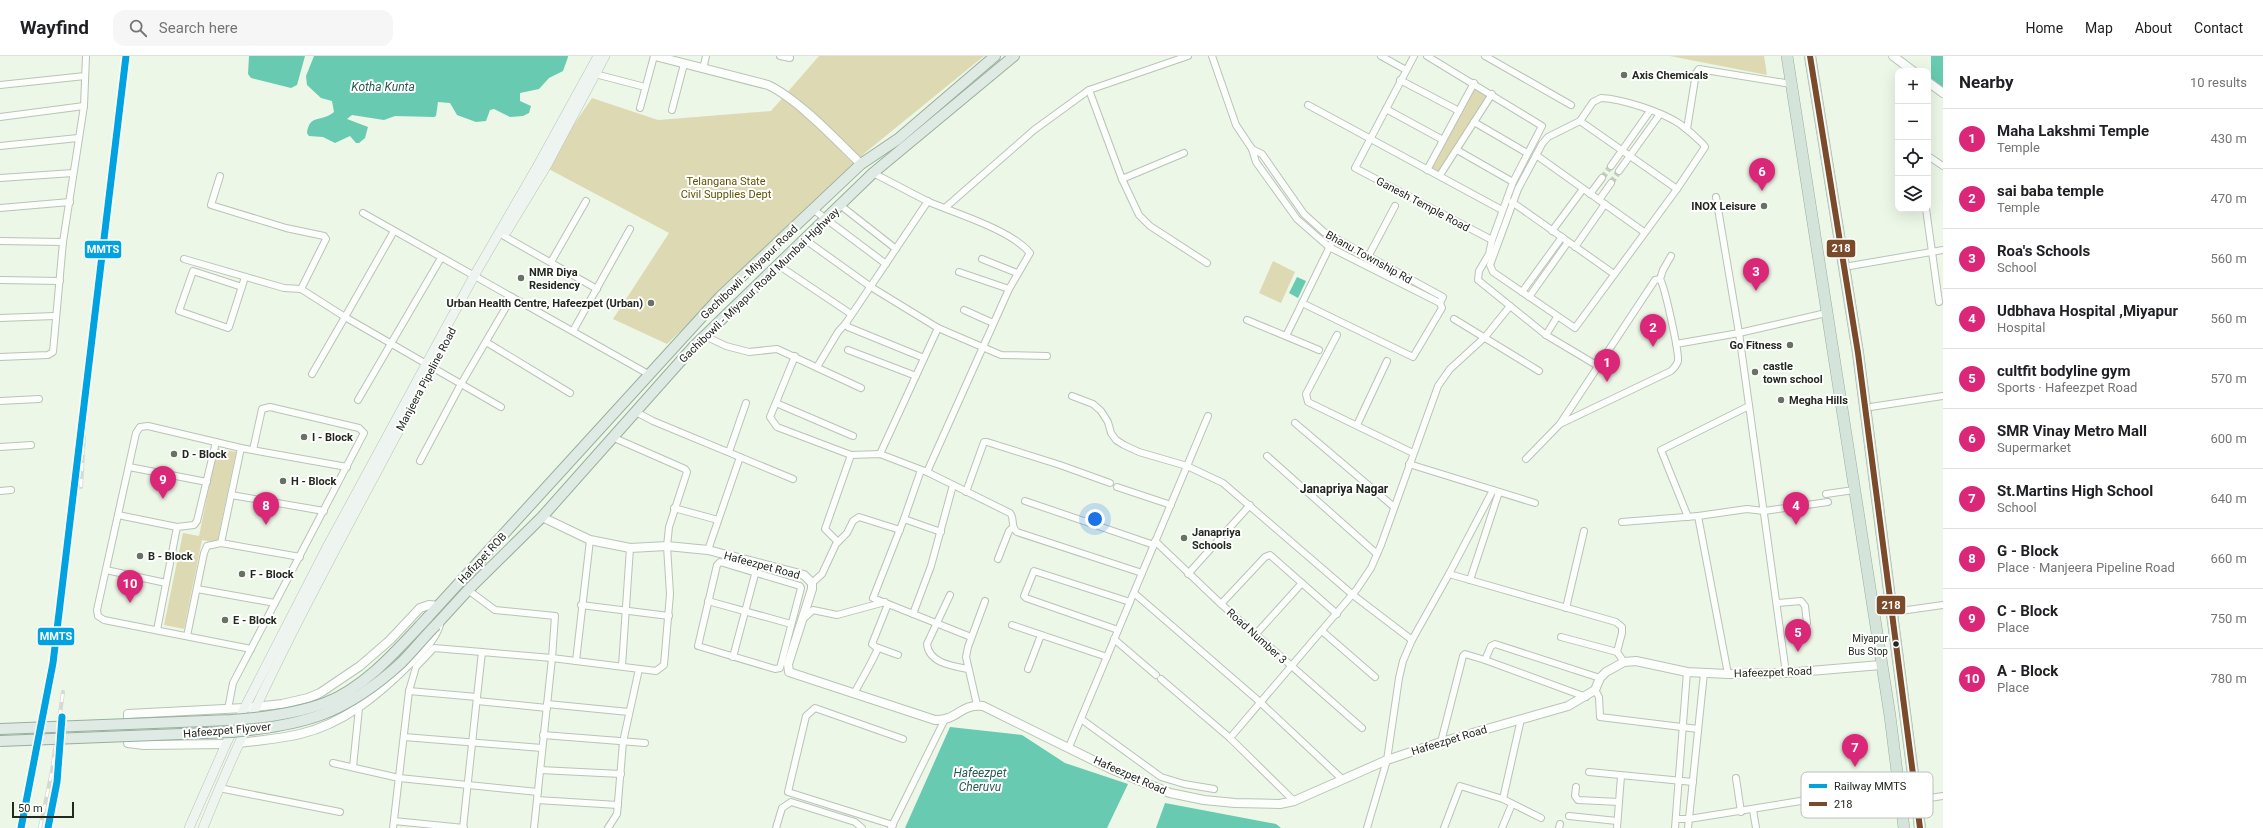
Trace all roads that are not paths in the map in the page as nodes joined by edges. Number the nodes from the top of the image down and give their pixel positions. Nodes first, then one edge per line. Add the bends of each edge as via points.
1 (86, 56) edge
2 (598, 56) edge
3 (605, 56) edge
4 (655, 56) edge
5 (706, 56) edge
6 (780, 56) edge
7 (995, 56) edge
8 (1014, 56) edge
9 (1188, 56) edge
10 (1212, 56) edge
11 (1381, 56) edge
12 (1414, 56) edge
13 (1427, 56) edge
14 (1485, 56) edge
15 (1787, 56) edge
16 (1810, 56) edge
17 (1893, 56) edge
18 (1179, 57) edge
19 (790, 58) dead end
20 (684, 64) junction
21 (703, 68) junction
22 (1909, 68) edge
23 (1406, 70) junction
24 (596, 74) junction
25 (85, 76) junction
26 (1400, 80) junction
27 (1474, 84) junction
28 (1791, 84) junction
29 (1931, 84) edge
30 (0, 85) edge
31 (646, 88) junction
32 (1089, 90) junction
33 (1492, 94) junction
34 (1943, 94) edge
35 (1308, 105) dead end
36 (1571, 105) dead end
37 (84, 106) junction
38 (640, 108) dead end
39 (1386, 109) junction
40 (672, 110) dead end
41 (1459, 111) junction
42 (1650, 111) junction
43 (1660, 114) junction
44 (0, 117) edge
45 (1580, 121) junction
46 (1474, 122) junction
47 (912, 126) junction
48 (1687, 129) junction
49 (918, 135) junction
50 (78, 138) junction
51 (1370, 138) junction
52 (1443, 140) junction
53 (0, 146) edge
54 (1252, 149) junction
55 (1457, 150) junction
56 (1622, 150) junction
57 (1184, 152) dead end
58 (1527, 153) junction
59 (1536, 155) junction
60 (1630, 156) junction
61 (1931, 158) dead end
62 (861, 164) junction
63 (1611, 166) tunnel mouth
64 (1943, 166) edge
65 (1427, 170) junction
66 (1619, 171) tunnel mouth
67 (873, 172) junction
68 (73, 173) junction
69 (1440, 175) junction
70 (220, 176) dead end
71 (0, 178) edge
72 (1602, 178) tunnel mouth
73 (1122, 179) junction
74 (1513, 182) junction
75 (1611, 183) tunnel mouth
76 (1583, 189) junction
77 (1677, 189) junction
78 (1590, 194) junction
79 (1716, 197) dead end
80 (1599, 200) junction
81 (586, 201) dead end
82 (928, 201) junction
83 (70, 202) junction
84 (1512, 202) junction
85 (1605, 204) junction
86 (840, 205) junction
87 (1395, 206) dead end
88 (946, 207) junction
89 (0, 208) edge
90 (814, 210) junction
91 (1502, 210) junction
92 (1926, 212) edge
93 (363, 214) dead end
94 (824, 220) junction
95 (630, 229) dead end
96 (394, 231) junction
97 (1552, 231) junction
98 (1644, 232) junction
99 (504, 236) junction
100 (1562, 237) junction
101 (804, 239) junction
102 (1334, 239) junction
103 (1492, 240) junction
104 (0, 241) edge
105 (63, 242) junction
106 (1568, 242) junction
107 (1329, 247) junction
108 (1575, 247) junction
109 (896, 249) junction
110 (1943, 250) edge
111 (1933, 252) junction
112 (1671, 256) dead end
113 (1368, 257) junction
114 (441, 258) junction
115 (184, 259) dead end
116 (982, 259) dead end
117 (550, 262) junction
118 (1207, 263) dead end
119 (778, 264) junction
120 (886, 264) junction
121 (1844, 267) junction
122 (959, 272) dead end
123 (1016, 273) junction
124 (235, 274) junction
125 (1614, 274) junction
126 (245, 277) junction
127 (476, 278) junction
128 (1660, 279) junction
129 (0, 280) edge
130 (60, 282) junction
131 (232, 284) junction
132 (242, 287) junction
133 (871, 287) junction
134 (301, 289) junction
135 (597, 289) junction
136 (1009, 289) junction
137 (1522, 292) junction
138 (512, 297) junction
139 (1529, 297) junction
140 (1939, 302) dead end
141 (1302, 303) junction
142 (1440, 303) junction
143 (1510, 306) junction
144 (964, 310) dead end
145 (1826, 313) junction
146 (852, 314) junction
147 (55, 316) junction
148 (1557, 316) junction
149 (345, 317) junction
150 (0, 318) edge
151 (1454, 319) dead end
152 (1247, 320) dead end
153 (846, 323) junction
154 (993, 323) junction
155 (938, 328) junction
156 (573, 331) junction
157 (1739, 333) junction
158 (1546, 335) junction
159 (705, 336) junction
160 (1286, 336) junction
161 (1337, 336) dead end
162 (1484, 337) junction
163 (486, 342) junction
164 (389, 344) junction
165 (1676, 344) junction
166 (982, 347) junction
167 (848, 350) dead end
168 (1319, 350) dead end
169 (795, 356) junction
170 (1048, 356) dead end
171 (0, 357) edge
172 (924, 358) junction
173 (1388, 361) dead end
174 (430, 366) junction
175 (1598, 366) junction
176 (818, 367) junction
177 (1539, 371) dead end
178 (312, 374) dead end
179 (650, 375) junction
180 (916, 376) junction
181 (461, 384) junction
182 (861, 388) dead end
183 (570, 393) dead end
184 (1072, 396) dead end
185 (1943, 396) edge
186 (39, 399) dead end
187 (358, 400) dead end
188 (0, 401) edge
189 (746, 403) dead end
190 (776, 403) junction
191 (1749, 406) junction
192 (501, 407) dead end
193 (1864, 408) junction
194 (636, 412) junction
195 (1208, 416) dead end
196 (1295, 423) dead end
197 (1560, 424) junction
198 (1357, 425) junction
199 (612, 436) junction
200 (853, 436) dead end
201 (216, 442) junction
202 (32, 445) dead end
203 (0, 447) edge
204 (241, 448) junction
205 (253, 450) junction
206 (729, 452) junction
207 (1413, 453) junction
208 (880, 454) junction
209 (851, 455) junction
210 (1267, 456) dead end
211 (740, 457) junction
212 (1526, 459) dead end
213 (420, 460) dead end
214 (1410, 464) junction
215 (1187, 466) junction
216 (129, 467) junction
217 (347, 467) junction
218 (924, 471) junction
219 (793, 479) dead end
220 (207, 482) junction
221 (1110, 483) dead end
222 (953, 485) junction
223 (1116, 487) dead end
224 (11, 490) dead end
225 (1492, 490) junction
226 (1854, 490) junction
227 (0, 491) edge
228 (966, 492) junction
229 (1500, 492) junction
230 (1826, 494) dead end
231 (231, 495) junction
232 (1025, 502) dead end
233 (1828, 502) dead end
234 (1535, 503) dead end
235 (1171, 505) junction
236 (1250, 505) junction
237 (1394, 506) junction
238 (674, 508) junction
239 (324, 511) junction
240 (525, 511) joint
241 (1764, 511) junction
242 (118, 515) junction
243 (1698, 516) junction
244 (542, 517) junction
245 (1688, 517) junction
246 (904, 519) junction
247 (718, 520) junction
248 (1622, 522) dead end
249 (177, 527) junction
250 (1013, 527) junction
251 (900, 530) junction
252 (1584, 531) dead end
253 (941, 532) junction
254 (590, 540) junction
255 (838, 542) junction
256 (221, 543) junction
257 (1155, 543) junction
258 (667, 546) junction
259 (630, 548) junction
260 (708, 550) junction
261 (1377, 554) junction
262 (300, 557) junction
263 (998, 559) dead end
264 (758, 563) junction
265 (106, 570) junction
266 (756, 572) junction
267 (319, 573) junction
268 (800, 574) junction
269 (1142, 574) junction
270 (1188, 574) junction
271 (1449, 574) junction
272 (1470, 580) junction
273 (166, 583) junction
274 (812, 583) junction
275 (1302, 583) junction
276 (798, 584) junction
277 (197, 588) junction
278 (468, 590) junction
279 (1134, 592) junction
280 (950, 595) dead end
281 (1353, 595) junction
282 (708, 601) junction
283 (985, 601) dead end
284 (1130, 602) junction
285 (275, 603) junction
286 (886, 603) junction
287 (1777, 603) junction
288 (1221, 604) junction
289 (581, 605) junction
290 (1943, 605) edge
291 (438, 606) junction
292 (1566, 608) junction
293 (624, 610) junction
294 (744, 612) junction
295 (1893, 612) junction
296 (913, 614) junction
297 (1337, 614) junction
298 (669, 616) junction
299 (802, 620) junction
300 (438, 622) junction
301 (936, 622) junction
302 (1807, 623) dead end
303 (791, 624) junction
304 (1012, 625) dead end
305 (157, 630) junction
306 (1118, 630) junction
307 (1322, 631) junction
308 (1041, 635) junction
309 (1255, 635) junction
310 (187, 636) junction
311 (971, 637) junction
312 (1561, 637) dead end
313 (1114, 640) junction
314 (1412, 640) junction
315 (878, 648) junction
316 (251, 649) junction
317 (482, 652) junction
318 (1617, 652) junction
319 (898, 656) dead end
320 (733, 657) junction
321 (1107, 657) junction
322 (552, 658) junction
323 (1485, 660) junction
324 (576, 661) junction
325 (1624, 662) junction
326 (1881, 665) junction
327 (622, 666) junction
328 (1290, 666) junction
329 (638, 669) junction
330 (968, 669) junction
331 (1028, 669) dead end
332 (1687, 672) junction
333 (1704, 673) junction
334 (1786, 673) junction
335 (1728, 674) junction
336 (1156, 675) dead end
337 (1374, 677) dead end
338 (1600, 678) junction
339 (1161, 679) dead end
340 (1595, 690) junction
341 (409, 691) junction
342 (854, 694) junction
343 (1586, 697) junction
344 (477, 699) junction
345 (1260, 702) junction
346 (977, 705) junction
347 (547, 706) junction
348 (256, 707) junction
349 (244, 708) junction
350 (359, 708) junction
351 (228, 709) junction
352 (629, 712) junction
353 (1081, 718) junction
354 (1521, 719) junction
355 (944, 721) junction
356 (1684, 727) junction
357 (1362, 728) dead end
358 (0, 729) edge
359 (1698, 729) junction
360 (543, 735) junction
361 (404, 737) junction
362 (1230, 738) junction
363 (903, 739) dead end
364 (0, 741) edge
365 (473, 742) junction
366 (623, 742) junction
367 (1441, 742) junction
368 (240, 743) junction
369 (645, 743) dead end
370 (226, 744) junction
371 (1069, 747) junction
372 (542, 748) junction
373 (1387, 760) junction
374 (333, 763) dead end
375 (353, 767) junction
376 (540, 770) junction
377 (1589, 772) dead end
378 (1898, 772) edge
379 (1913, 772) edge
380 (621, 774) junction
381 (1621, 776) junction
382 (399, 778) junction
383 (1736, 778) dead end
384 (1342, 779) junction
385 (1679, 780) junction
386 (1693, 782) junction
387 (468, 785) junction
388 (1576, 787) dead end
389 (219, 788) junction
390 (1214, 789) dead end
391 (538, 792) junction
392 (1943, 796) edge
393 (1933, 797) edge
394 (1503, 799) junction
395 (537, 800) junction
396 (1294, 801) junction
397 (1619, 802) junction
398 (1801, 802) edge
399 (1512, 804) junction
400 (618, 805) junction
401 (1753, 810) junction
402 (340, 812) dead end
403 (1741, 812) junction
404 (1569, 816) dead end
405 (1541, 818) dead end
406 (1676, 818) junction
407 (1903, 818) edge
408 (1919, 818) edge
409 (1689, 819) junction
410 (1617, 821) junction
411 (394, 825) edge
412 (892, 827) edge
413 (189, 828) edge
414 (203, 828) edge
415 (464, 828) edge
416 (534, 828) edge
417 (608, 828) edge
418 (776, 828) edge
419 (862, 828) edge
420 (1368, 828) edge
421 (1444, 828) edge
422 (1502, 828) edge
423 (1617, 828) edge
424 (1675, 828) edge
425 (1688, 828) edge
426 (1756, 828) edge
427 (1904, 828) edge
428 (1920, 828) edge

1 - 25 street
2 - 127 main road, Manjeera Pipeline Road
3 - 24 main road, Manjeera Pipeline Road
4 - 20 street
4 - 31 street
5 - 21 street
6 - 19 street
7 - 47 main road, Gachibowli - Miyapur Road
8 - 49 main road, Gachibowli - Miyapur Road Mumbai Highway
9 - 18 street
10 - 54 street, Bhanu Township Rd via 1236,125
11 - 23 street
12 - 23 street
13 - 27 street
14 - 36 street
15 - 28 highway
16 - 121 highway
17 - 22 street
18 - 32 street
20 - 21 street
20 - 40 street
21 - 62 street via 778,90 816,121
23 - 26 street
24 - 31 street
24 - 99 main road, Manjeera Pipeline Road via 547,165
25 - 30 street
25 - 37 street
26 - 39 street
26 - 41 street
27 - 33 street
27 - 41 street
28 - 48 street via 1699,69 1696,73
28 - 145 highway
29 - 34 street
31 - 38 street
32 - 73 street
32 - 88 street via 1034,130
33 - 46 street
33 - 58 street via 1542,126
35 - 51 street
37 - 44 street
37 - 50 street
39 - 51 street
39 - 52 street
41 - 52 street
42 - 43 street
42 - 45 street via 1611,98 1601,98 1593,102
42 - 56 street
43 - 48 street
43 - 60 street
45 - 56 street
45 - 59 street via 1548,137
46 - 55 street
46 - 58 street
47 - 49 main road
47 - 62 main road, Gachibowli - Miyapur Road
48 - 77 street via 1705,147
49 - 67 main road, Gachibowli - Miyapur Road Mumbai Highway
50 - 53 street
50 - 68 street
51 - 65 street
51 - 103 street, Ganesh Temple Road via 1355,168
52 - 65 street
54 - 102 street, Bhanu Township Rd via 1262,154 1304,214
54 - 107 street, Bhanu Township Rd via 1256,162 1297,219
55 - 69 street
55 - 74 street
56 - 60 street
56 - 63 street
57 - 73 street
58 - 74 street
59 - 76 street
59 - 84 street
60 - 66 street
60 - 77 street
61 - 64 street
62 - 90 main road, Gachibowli - Miyapur Road
65 - 69 street
67 - 82 street
67 - 86 main road, Gachibowli - Miyapur Road Mumbai Highway
68 - 71 street
68 - 83 street
69 - 91 street
70 - 134 street via 211,205 286,228 324,236 326,239
72 - 78 street
73 - 118 street via 1139,215 1150,226
74 - 91 street
75 - 80 street
76 - 78 street
76 - 97 street
77 - 98 street
78 - 80 street
79 - 157 street
80 - 85 street
81 - 117 street
82 - 88 street
82 - 109 street
83 - 89 street
83 - 105 street
84 - 97 street
84 - 137 street via 1490,268
85 - 98 street
85 - 108 street
86 - 94 main road, Gachibowli - Miyapur Road Mumbai Highway
86 - 109 street
87 - 113 street
88 - 123 street via 1013,239 1027,249 1030,253
90 - 94 street
90 - 179 main road, Gachibowli - Miyapur Road via 720,297
91 - 103 street
92 - 111 street
93 - 96 street
94 - 101 main road, Gachibowli - Miyapur Road Mumbai Highway
94 - 120 street
95 - 135 street
96 - 114 street
96 - 149 street
97 - 100 street
98 - 125 street
99 - 117 street
99 - 127 main road, Manjeera Pipeline Road
100 - 106 street
100 - 137 street
101 - 119 main road, Gachibowli - Miyapur Road Mumbai Highway
101 - 133 street
102 - 107 street
102 - 113 street, Bhanu Township Rd
103 - 143 street via 1489,254 1479,271 1478,280
104 - 105 street
105 - 130 street
106 - 108 street
106 - 139 street
107 - 141 street, Bhanu Township Rd
107 - 142 street, Bhanu Township Rd
108 - 125 street
109 - 120 street
110 - 111 street
111 - 121 street
111 - 140 street
112 - 128 street
113 - 142 street, Bhanu Township Rd via 1443,297
114 - 127 street
114 - 164 street
115 - 124 street
116 - 123 street
117 - 135 street
119 - 146 street
119 - 159 main road, Gachibowli - Miyapur Road Mumbai Highway
120 - 133 street
121 - 193 highway
122 - 136 street
123 - 136 street
124 - 126 street
124 - 131 street
125 - 148 street via 1575,328
126 - 132 street
126 - 134 street via 284,288
127 - 138 street
127 - 174 main road, Manjeera Pipeline Road
128 - 165 street
128 - 175 street via 1655,280
129 - 130 street
130 - 147 street
131 - 132 street
131 - 132 street via 193,271 179,311 228,328
133 - 146 street
133 - 155 street
134 - 149 street
135 - 156 street
136 - 154 street
137 - 139 street
138 - 156 street
138 - 163 street
139 - 148 street
141 - 142 street via 1411,357 1416,356 1442,308
141 - 160 street, Bhanu Township Rd
143 - 158 street
143 - 162 street
144 - 154 street
145 - 157 street
145 - 226 highway
146 - 153 street
147 - 150 street
147 - 171 street via 54,347 51,354
148 - 158 street
149 - 164 street
149 - 178 street
151 - 162 street
152 - 160 street
153 - 172 street via 848,327
153 - 176 street
154 - 166 street
155 - 166 street
155 - 172 street
156 - 179 street
157 - 165 street
157 - 191 street
158 - 175 street
159 - 169 street via 726,346 749,352 777,349
159 - 194 main road, Gachibowli - Miyapur Road Mumbai Highway
160 - 168 street
161 - 198 street via 1306,397 1308,402
162 - 177 street
162 - 207 street via 1450,368 1438,386
163 - 181 street
163 - 183 street
164 - 174 street
164 - 187 street
165 - 197 street via 1678,359 1671,371
166 - 170 street via 1001,355
166 - 218 street
167 - 180 street
169 - 176 street
169 - 190 street
172 - 180 street
173 - 198 street
174 - 181 street
174 - 267 main road, Manjeera Pipeline Road
175 - 197 street
176 - 182 street
179 - 240 main road, Gachibowli - Miyapur Road
180 - 208 street
181 - 192 street
181 - 213 street
184 - 215 street via 1093,404 1101,411 1111,433 1124,445
185 - 193 street
186 - 188 street
189 - 206 street
190 - 200 street
190 - 209 street via 770,417 777,427
191 - 241 street
191 - 245 street via 1661,450
193 - 295 highway
194 - 199 main road, Gachibowli - Miyapur Road Mumbai Highway
194 - 206 street
195 - 215 street
196 - 237 street
197 - 212 street
198 - 207 street
199 - 238 street via 685,469 687,476
199 - 244 main road, Gachibowli - Miyapur Road Mumbai Highway
201 - 204 street
201 - 216 street via 148,426 140,427 136,433
201 - 220 street
202 - 203 street
204 - 205 street
204 - 231 street
205 - 217 street
205 - 217 street via 262,410 270,407 359,428 364,433
206 - 211 street
207 - 214 street
208 - 209 street
208 - 218 street
209 - 255 street via 825,529
210 - 261 street
211 - 219 street
211 - 247 street
214 - 225 street
214 - 237 street
215 - 235 street
215 - 236 street via 1223,484
216 - 220 street
216 - 242 street
217 - 239 street
218 - 222 street
218 - 246 street
220 - 249 street via 198,521 194,525
221 - 228 street via 984,442
222 - 228 street
222 - 253 street
223 - 235 street
224 - 227 street
225 - 229 street
225 - 271 street
226 - 230 street
226 - 326 highway
228 - 250 street via 1011,514
229 - 234 street
229 - 272 street
231 - 239 street
231 - 256 street
232 - 257 street
233 - 241 street
235 - 257 street
236 - 270 street
236 - 281 street
237 - 261 street
238 - 247 street
238 - 258 street
239 - 262 street
240 - 291 main road, Hafizpet ROB
241 - 243 street via 1747,508
241 - 287 street
242 - 249 street
242 - 265 street
243 - 245 street
243 - 335 street
244 - 254 street, Hafeezpet Road
244 - 278 main road, Gachibowli - Miyapur Road Mumbai Highway
245 - 248 street
246 - 251 street
246 - 253 street
247 - 260 street
249 - 273 street
250 - 263 street
250 - 269 street via 1017,532
251 - 255 street via 859,517 853,521 847,533
251 - 286 street via 873,598
252 - 292 street
253 - 296 street
254 - 259 street, Hafeezpet Road
254 - 289 street
255 - 274 street via 822,574
256 - 262 street
256 - 277 street via 207,546
257 - 269 street
257 - 270 street, Road Number 3
258 - 259 street, Hafeezpet Road
258 - 260 street, Hafeezpet Road
258 - 298 street
259 - 293 street
260 - 264 street, Hafeezpet Road
261 - 281 street
262 - 285 street
264 - 266 street
264 - 268 street, Hafeezpet Road
265 - 273 street
265 - 305 street via 97,610 98,616 104,620
266 - 276 street
266 - 282 street via 718,562
266 - 294 street
267 - 348 main road, Manjeera Pipeline Road
267 - 349 main road, Manjeera Pipeline Road
268 - 274 street, Hafeezpet Road
268 - 276 street
269 - 279 street
270 - 288 street, Road Number 3
271 - 272 street
271 - 314 street
272 - 292 street
273 - 305 street
274 - 299 street, Hafeezpet Road
275 - 288 street via 1270,555 1265,557
275 - 297 street
275 - 309 street
276 - 303 street via 802,588
277 - 285 street
277 - 310 street
278 - 300 main road, Gachibowli - Miyapur Road Mumbai Highway
278 - 322 street via 495,610 555,616
279 - 284 street
279 - 345 street
280 - 301 street
281 - 297 street
281 - 314 street
282 - 294 street
282 - 320 street via 698,646
283 - 311 street
284 - 306 street
284 - 306 street via 1034,571 1024,596
285 - 316 street
286 - 296 street
286 - 299 street via 838,615 814,610
286 - 315 street via 872,639 872,644
287 - 302 street via 1801,601 1805,606
287 - 334 street
288 - 309 street, Road Number 3
289 - 293 street
289 - 324 street
290 - 295 street
291 - 348 street via 420,608 390,640 360,666 320,693 282,704
291 - 358 main road, Hafeezpet Flyover, bridge via 393,654 365,678 342,694 304,709 261,718 231,720
292 - 318 street via 1616,622 1622,627
293 - 298 street
293 - 327 street
294 - 303 street
294 - 320 street
295 - 379 highway
296 - 301 street
297 - 307 street
298 - 329 street via 664,665 656,671
299 - 342 street, Hafeezpet Road via 788,664 789,672
300 - 350 street via 434,638 389,684
300 - 364 main road, Hafeezpet Flyover, bridge via 401,662 372,687 330,713 306,720 263,729 232,732
301 - 311 street
301 - 330 street via 927,644 928,650 936,659
303 - 320 street via 780,668
304 - 308 street
305 - 310 street
306 - 313 street
307 - 328 street
307 - 337 street
308 - 321 street
308 - 331 street
309 - 328 street, Road Number 3
310 - 316 street
311 - 330 street via 966,657
312 - 318 street
313 - 321 street
313 - 336 street
314 - 373 street via 1399,678
315 - 319 street
315 - 342 street
316 - 351 street via 233,683
317 - 322 street
317 - 341 street via 434,648 416,667
317 - 344 street
318 - 325 street
321 - 353 street
322 - 324 street
322 - 347 street
323 - 338 street via 1491,646 1495,644
323 - 343 street
323 - 367 street via 1468,654 1462,656
324 - 327 street
325 - 332 street, Hafeezpet Road via 1636,661
325 - 338 street, Hafeezpet Road via 1611,667
326 - 334 street, Hafeezpet Road
326 - 378 highway
327 - 329 street
328 - 345 street
328 - 357 street, Road Number 3
329 - 352 street
330 - 346 street
332 - 333 street, Hafeezpet Road
332 - 356 street
333 - 335 street, Hafeezpet Road
333 - 359 street
334 - 335 street, Hafeezpet Road
338 - 340 street, Hafeezpet Road
339 - 362 street
340 - 343 street, Hafeezpet Road
340 - 356 street via 1599,698 1600,716
341 - 344 street
341 - 361 street
342 - 355 street, Hafeezpet Road
343 - 354 street, Hafeezpet Road via 1568,706
344 - 347 street
344 - 365 street
345 - 362 street
345 - 384 street
346 - 355 street via 970,705
346 - 371 street, Hafeezpet Road
347 - 352 street
347 - 360 street
348 - 349 street
348 - 368 main road, Manjeera Pipeline Road
349 - 351 street
349 - 370 main road, Manjeera Pipeline Road
350 - 368 street via 330,724 300,734
350 - 375 street
351 - 370 street via 163,710 128,714 128,743
352 - 366 street
353 - 371 street
353 - 390 street via 1161,777
354 - 367 street, Hafeezpet Road
354 - 394 street
355 - 412 street
356 - 359 street
356 - 385 street
359 - 386 street
360 - 366 street
360 - 372 street
361 - 365 street
361 - 382 street
362 - 396 street
363 - 412 street via 815,708 806,716 788,792
365 - 372 street
365 - 387 street
366 - 369 street
366 - 380 street
367 - 373 street, Hafeezpet Road
368 - 389 main road, Manjeera Pipeline Road
370 - 413 main road, Manjeera Pipeline Road
371 - 396 street, Hafeezpet Road via 1111,769 1170,793 1204,800 1235,802 1280,804
372 - 376 street
373 - 384 street, Hafeezpet Road
373 - 420 street
374 - 375 street
375 - 382 street
376 - 380 street
376 - 391 street
377 - 381 street
380 - 400 street
381 - 385 street
381 - 397 street
382 - 387 street
382 - 411 street
383 - 403 street
384 - 396 street, Hafeezpet Road
385 - 386 street
385 - 406 street
386 - 409 street
387 - 391 street
387 - 415 street
388 - 397 street via 1575,796 1578,800
389 - 402 street
389 - 414 main road, Manjeera Pipeline Road
391 - 395 street
392 - 393 street
394 - 399 street
394 - 421 street via 1460,786
395 - 400 street
395 - 416 street
397 - 410 street
398 - 401 street
399 - 405 street
399 - 422 street
400 - 417 street via 614,822
401 - 403 street
401 - 426 street
403 - 409 street
404 - 410 street
406 - 409 street
406 - 424 street
407 - 427 highway
408 - 428 highway
409 - 425 street
410 - 423 street
411 - 415 street
418 - 419 street via 782,808 791,802 855,822

